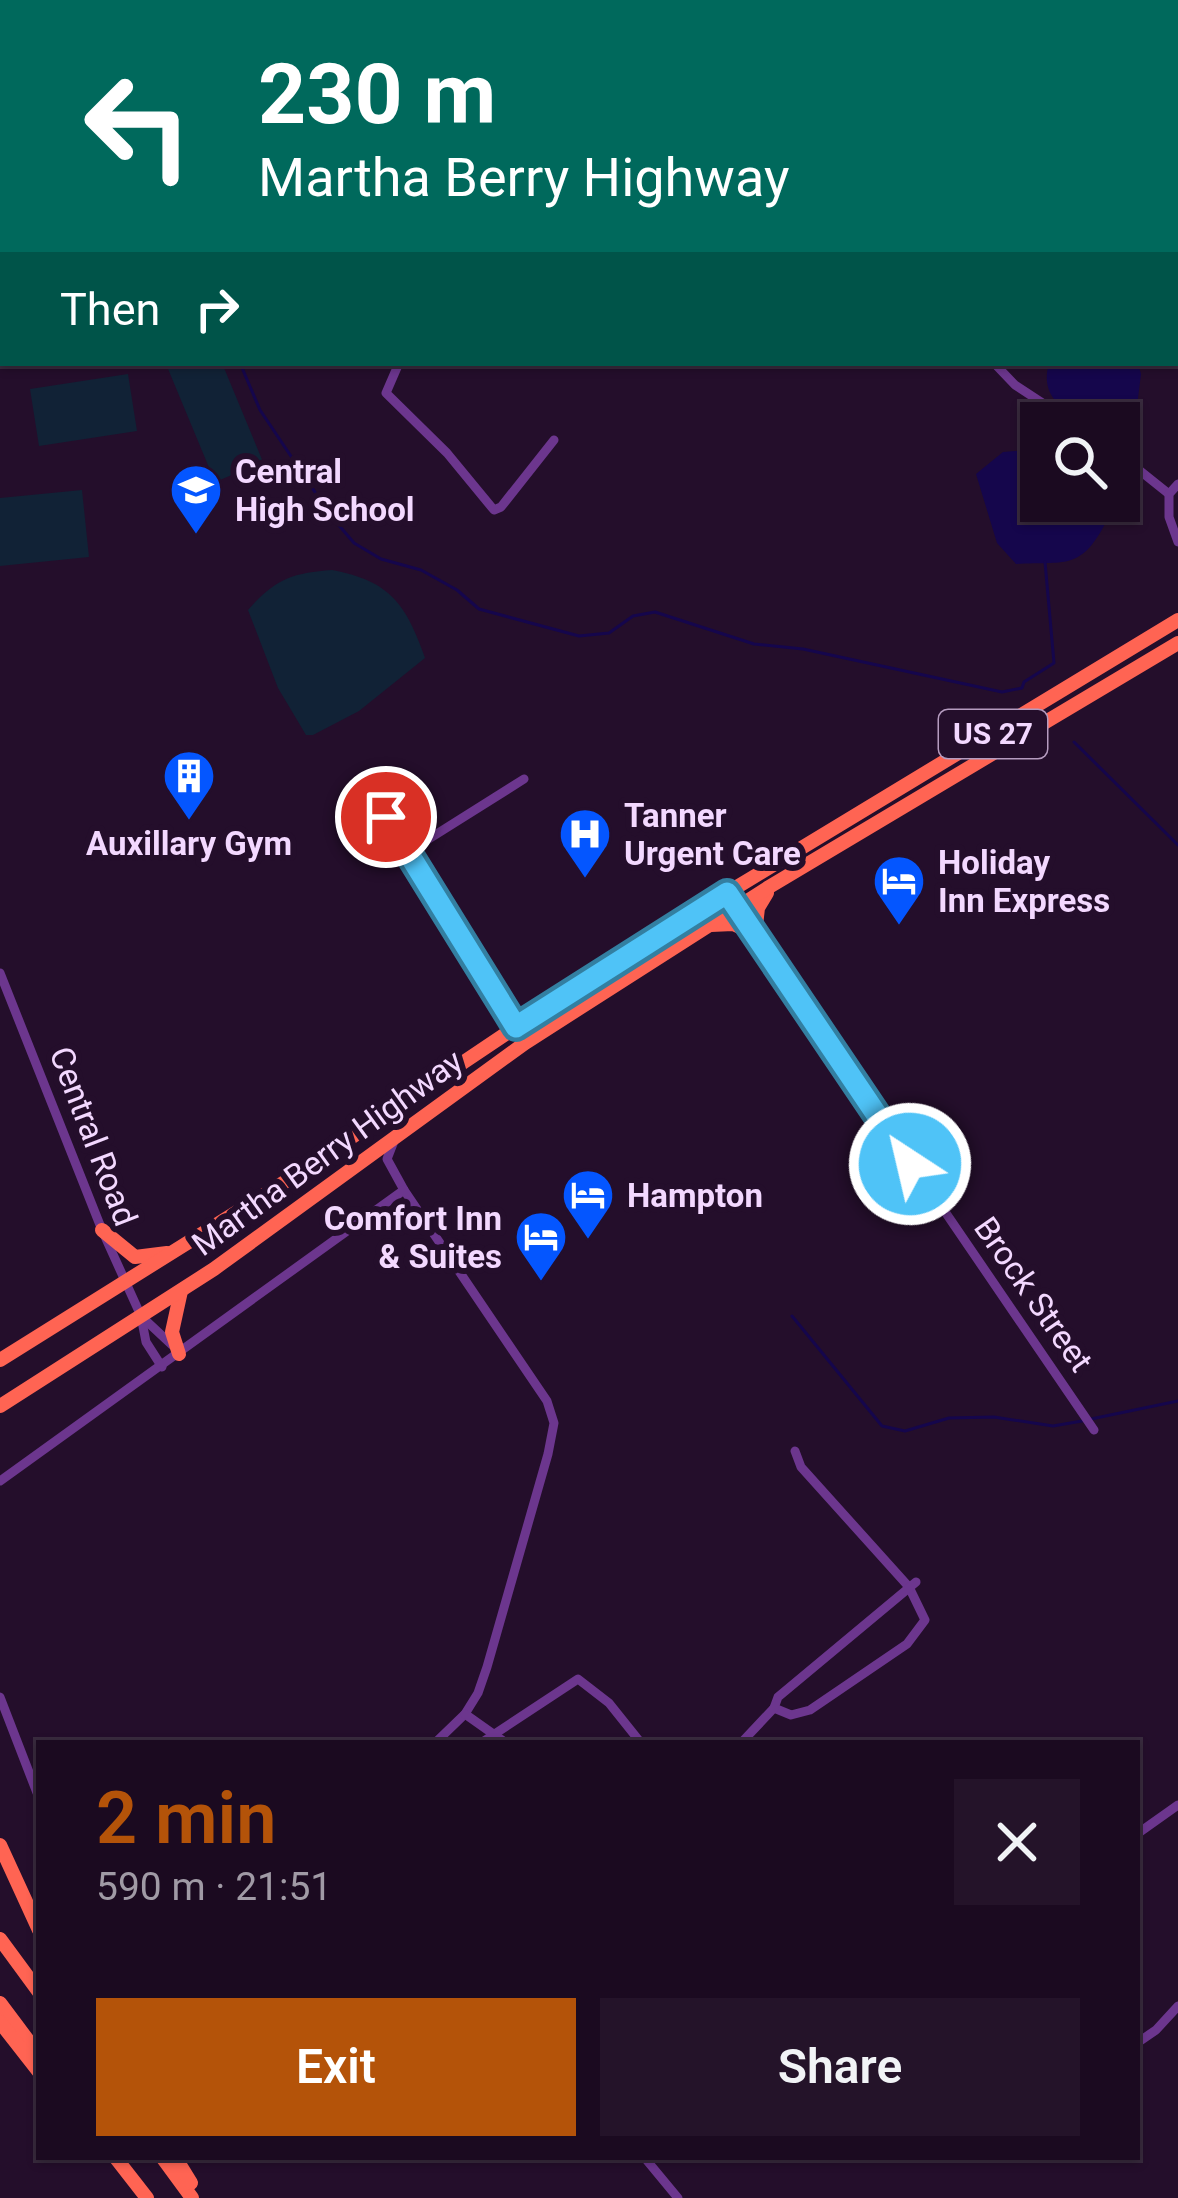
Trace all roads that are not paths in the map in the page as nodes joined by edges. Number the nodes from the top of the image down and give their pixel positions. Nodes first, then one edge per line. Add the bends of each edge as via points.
1 (397, 366) edge
2 (997, 366) edge
3 (1041, 402) edge
4 (554, 440) dead end
5 (1140, 471) edge
6 (1178, 484) edge
7 (1169, 494) junction
8 (1178, 542) edge
9 (1178, 620) edge
10 (1178, 643) edge
11 (524, 779) dead end
12 (363, 782) dead end
13 (408, 852) junction
14 (774, 884) junction
15 (727, 893) junction
16 (736, 907) junction
17 (709, 925) junction
18 (755, 934) junction
19 (0, 973) edge
20 (516, 1027) junction
21 (525, 1043) junction
22 (398, 1133) junction
23 (356, 1165) junction
24 (393, 1173) junction
25 (404, 1190) junction
26 (102, 1230) junction
27 (172, 1252) junction
28 (124, 1283) junction
29 (181, 1291) junction
30 (141, 1316) junction
31 (179, 1354) junction
32 (0, 1360) edge
33 (162, 1366) junction
34 (0, 1406) edge
35 (1094, 1430) dead end
36 (795, 1450) dead end
37 (0, 1480) edge
38 (913, 1585) junction
39 (0, 1697) edge
40 (774, 1708) junction
41 (465, 1714) junction
42 (494, 1733) junction
43 (438, 1740) edge
44 (485, 1740) edge
45 (502, 1740) edge
46 (639, 1740) edge
47 (744, 1740) edge
48 (36, 1790) edge
49 (1178, 1805) edge
50 (1140, 1832) edge
51 (0, 1845) edge
52 (36, 1923) edge
53 (0, 1940) edge
54 (36, 1988) edge
55 (0, 2002) edge
56 (1178, 2006) edge
57 (0, 2022) edge
58 (1140, 2041) edge
59 (36, 2051) edge
60 (36, 2068) edge
61 (118, 2160) edge
62 (164, 2160) edge
63 (177, 2160) edge
64 (648, 2162) edge
65 (146, 2198) edge
66 (196, 2198) edge
67 (678, 2198) edge

1 - 4 street via 385,388 391,401 494,510
2 - 3 street
5 - 7 street
6 - 7 street
7 - 8 street
9 - 15 highway, Martha Berry Highway / US 27
10 - 14 highway, Martha Berry Highway / US 27
11 - 13 street
12 - 13 street
13 - 20 street
14 - 16 highway, Martha Berry Highway / US 27
14 - 18 highway via 758,908
15 - 16 street, Brock Street
15 - 20 highway, Martha Berry Highway / US 27
16 - 17 highway, Martha Berry Highway / US 27
16 - 18 street, Brock Street
17 - 18 highway
17 - 21 highway, Martha Berry Highway / US 27
18 - 35 street, Brock Street
19 - 26 street, Central Road
20 - 21 highway
20 - 27 highway, Martha Berry Highway / US 27
21 - 22 highway, Martha Berry Highway / US 27
22 - 23 highway, Martha Berry Highway / US 27
22 - 24 street via 387,1159
23 - 24 street via 380,1164
23 - 29 highway, Martha Berry Highway / US 27
24 - 25 street
25 - 31 street
25 - 41 street via 547,1401 554,1423 487,1667
26 - 27 highway via 135,1257
26 - 28 street, Central Road
27 - 28 highway, Martha Berry Highway / US 27
28 - 30 street, Central Road
28 - 32 highway, Martha Berry Highway / US 27
29 - 30 highway, Martha Berry Highway / US 27
29 - 31 highway via 172,1332
30 - 31 street, Central Road
30 - 33 street, Central Road
30 - 34 highway, Martha Berry Highway / US 27
31 - 33 street
33 - 37 street
36 - 38 street via 801,1467
38 - 40 street
38 - 40 street via 925,1620 916,1636 810,1710 791,1715
39 - 48 street
40 - 47 street
41 - 42 street
41 - 43 street
42 - 44 street
42 - 45 street
42 - 46 street via 578,1679
49 - 50 street
51 - 52 highway
53 - 54 highway
55 - 59 highway
56 - 58 street
57 - 60 highway
61 - 65 highway
62 - 66 highway
63 - 66 highway
64 - 67 street

